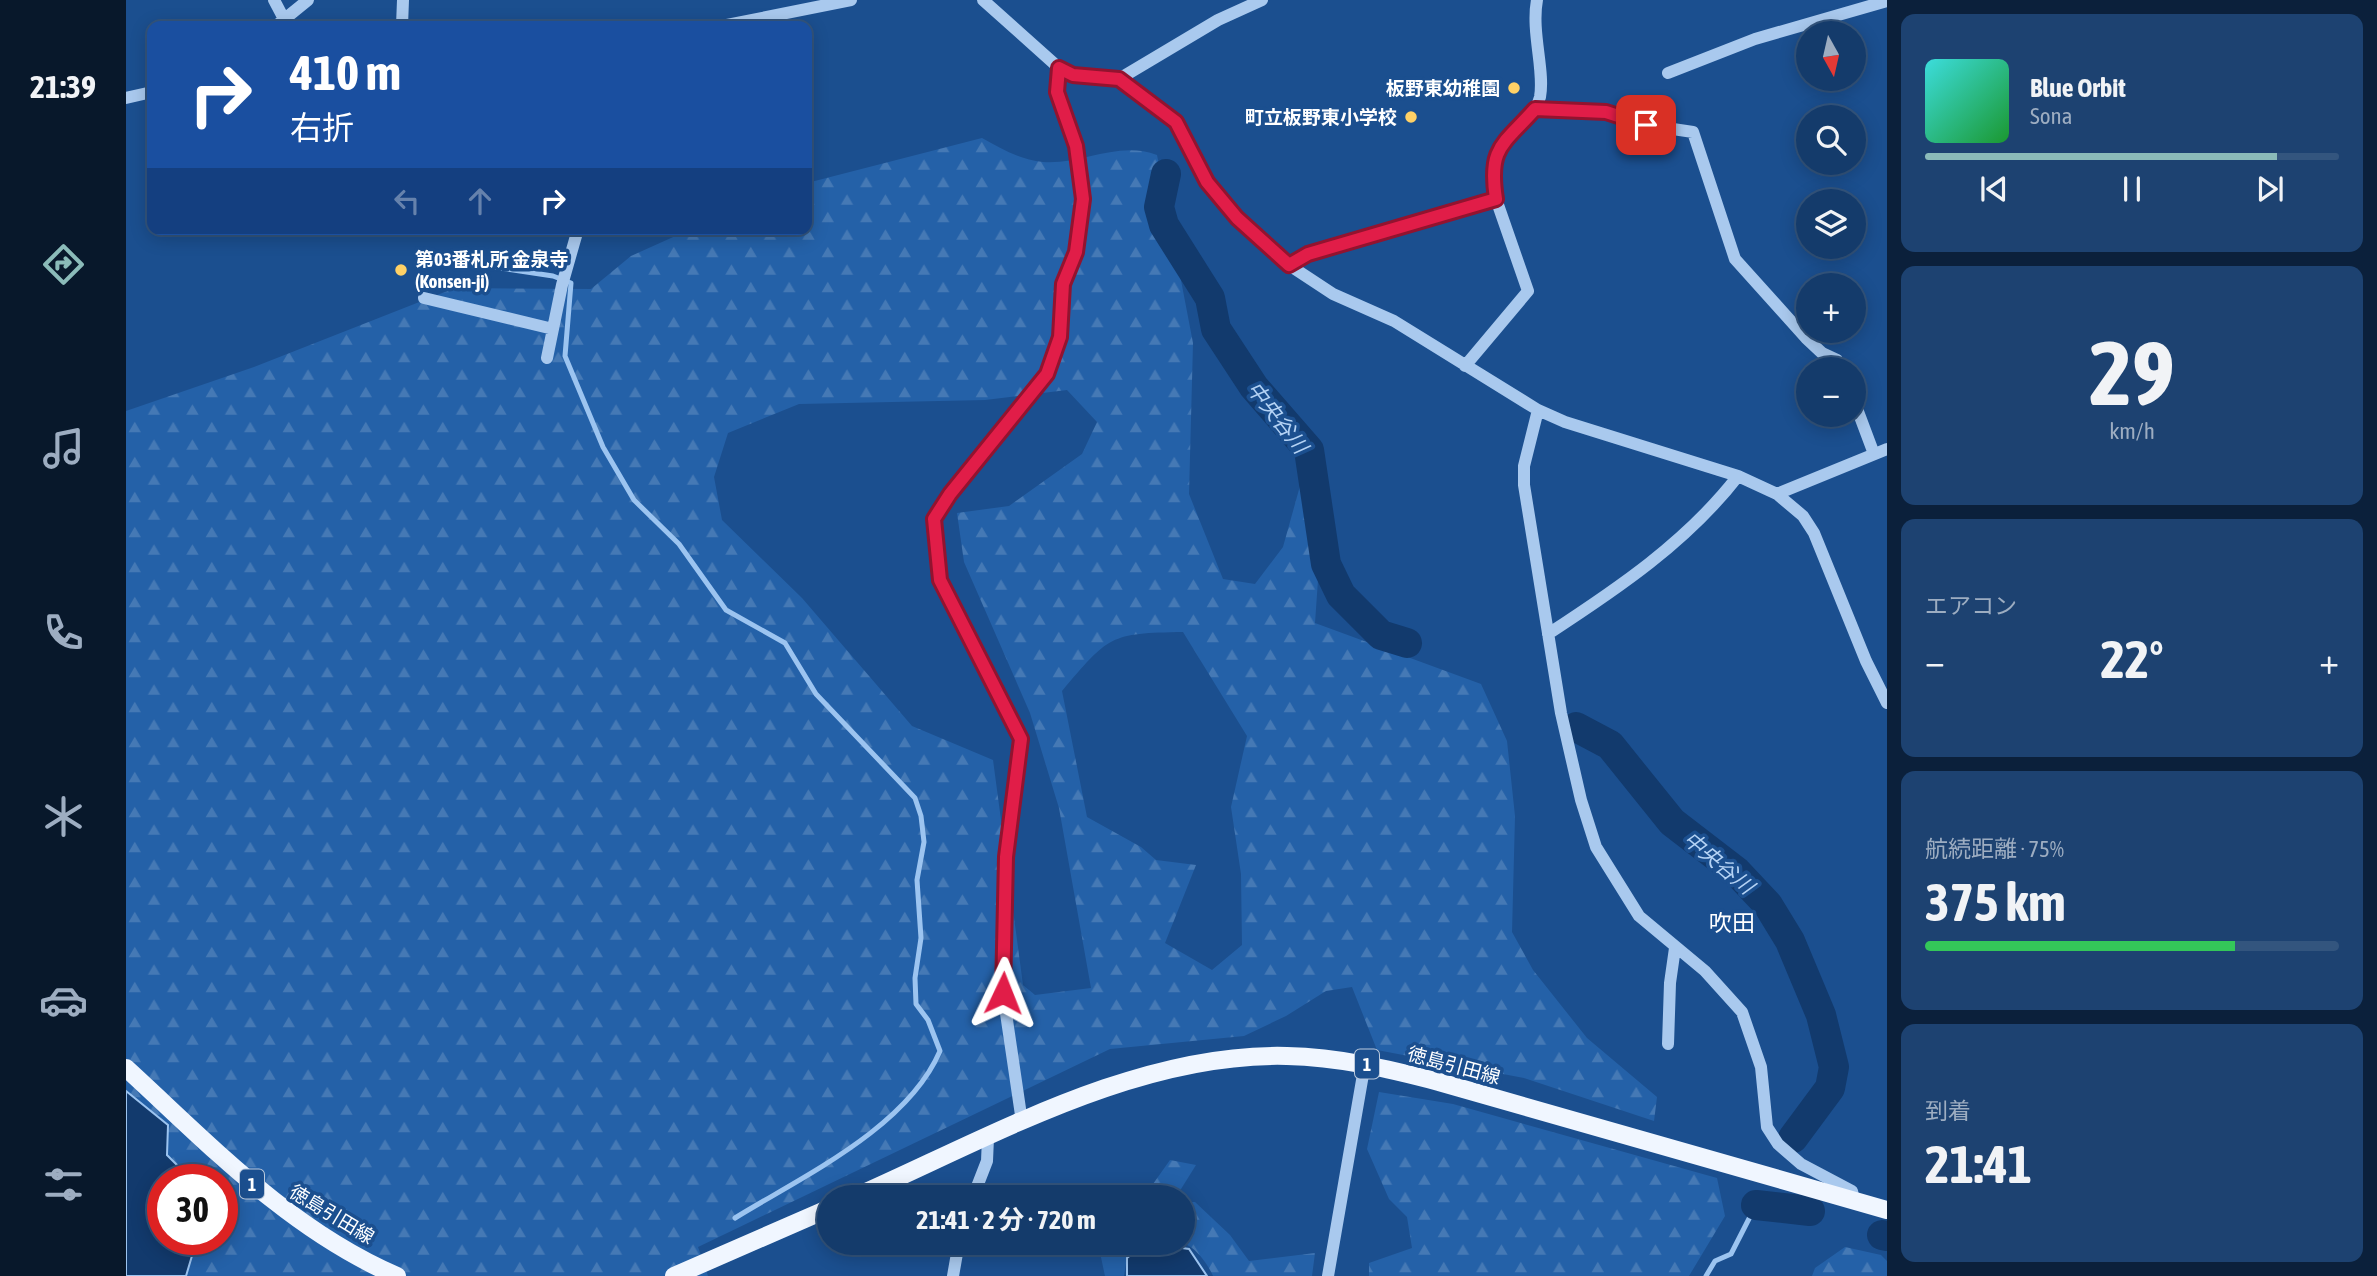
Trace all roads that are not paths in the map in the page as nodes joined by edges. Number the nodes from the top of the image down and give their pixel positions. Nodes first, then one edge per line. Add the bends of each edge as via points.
1 (274, 0) edge
2 (308, 0) edge
3 (403, 0) edge
4 (850, 0) edge
5 (982, 0) edge
6 (1262, 0) edge
7 (1537, 0) edge
8 (1887, 1) edge
9 (279, 21) edge
10 (282, 21) edge
11 (402, 21) edge
12 (747, 21) edge
13 (1059, 68) junction
14 (1668, 73) dead end
15 (1119, 79) junction
16 (147, 93) edge
17 (126, 98) edge
18 (1535, 109) junction
19 (1496, 199) junction
20 (576, 235) edge
21 (1289, 265) junction
22 (424, 298) dead end
23 (553, 329) junction
24 (1831, 357) edge
25 (547, 358) dead end
26 (1465, 366) junction
27 (1538, 410) junction
28 (1864, 427) edge
29 (1887, 449) edge
30 (1874, 453) junction
31 (1738, 476) junction
32 (1777, 494) junction
33 (1548, 634) junction
34 (1887, 703) edge
35 (1675, 948) junction
36 (1668, 1044) dead end
37 (1366, 1063) junction
38 (126, 1068) edge
39 (1022, 1122) junction
40 (988, 1138) junction
41 (882, 1185) edge
42 (978, 1185) edge
43 (1854, 1200) junction
44 (1887, 1210) edge
45 (817, 1214) edge
46 (957, 1255) edge
47 (397, 1276) edge
48 (674, 1276) edge
49 (953, 1276) edge
50 (1328, 1276) edge

1 - 9 street
2 - 10 street
3 - 11 street
4 - 12 street
5 - 13 street
6 - 15 street via 1218,20
7 - 18 street via 1540,96
8 - 14 street via 1755,39
13 - 15 street via 1073,75
13 - 39 street via 1057,92 1076,146 1083,199 1076,252 1063,284 1060,337 1047,374 934,519 940,580 1021,739 1006,857 1003,993
15 - 21 street via 1176,122 1207,182 1237,218
16 - 17 street
18 - 19 street via 1496,151 1492,169
18 - 24 street via 1606,112 1646,125 1693,132 1735,258 1806,338
19 - 21 street via 1308,254
19 - 26 street via 1528,291
20 - 23 street
21 - 26 street via 1333,294 1394,321
22 - 23 street
23 - 25 street
26 - 27 street
27 - 31 street
27 - 33 street via 1524,485
28 - 30 street
29 - 30 street
30 - 32 street
31 - 32 street
31 - 33 street via 1696,522 1636,574
32 - 34 street via 1803,516 1814,533
33 - 35 street via 1581,800 1597,847 1639,916
35 - 36 street
35 - 43 street via 1720,984 1742,1012 1761,1067 1767,1126 1778,1144 1801,1164 1852,1191
37 - 39 main road, 徳島引田線 / 1 via 1287,1055 1206,1062 1122,1080
37 - 43 main road, 徳島引田線 / 1
37 - 50 street
38 - 47 main road, 徳島引田線 / 1 via 270,1200
39 - 40 main road, 徳島引田線 / 1
40 - 41 main road, 徳島引田線 / 1
40 - 42 street via 987,1161
43 - 44 main road, 徳島引田線 / 1
45 - 48 main road
46 - 49 street

